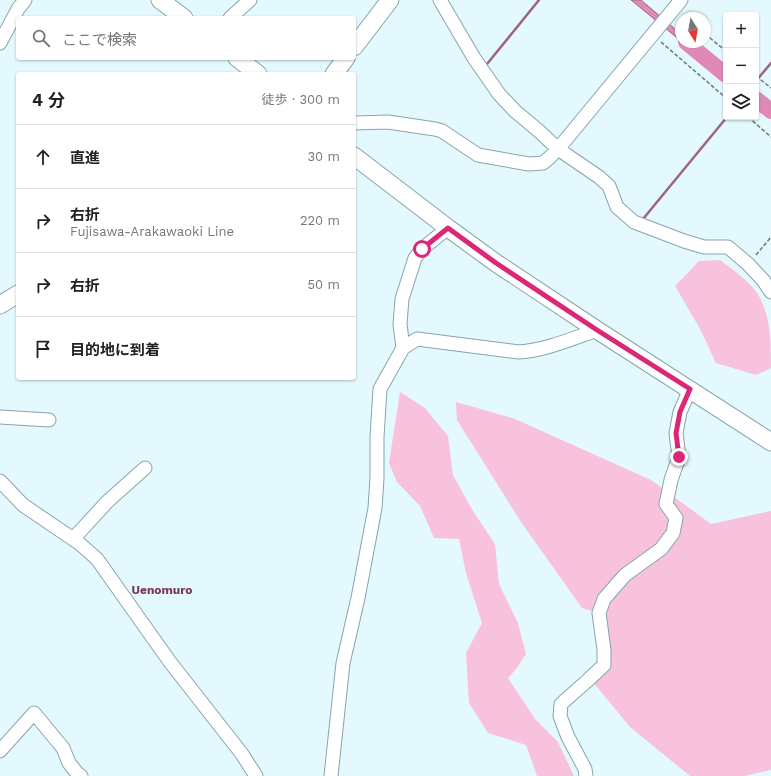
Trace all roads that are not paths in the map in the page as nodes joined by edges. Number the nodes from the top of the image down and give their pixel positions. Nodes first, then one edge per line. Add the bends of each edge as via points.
1 (25, 0) edge
2 (160, 0) edge
3 (250, 0) edge
4 (390, 0) edge
5 (440, 0) edge
6 (678, 4) edge
7 (181, 16) edge
8 (232, 16) edge
9 (0, 43) edge
10 (356, 44) edge
11 (240, 60) edge
12 (344, 60) edge
13 (255, 72) edge
14 (336, 72) edge
15 (356, 123) edge
16 (558, 149) junction
17 (356, 158) edge
18 (448, 228) junction
19 (771, 292) edge
20 (16, 295) edge
21 (0, 305) edge
22 (597, 330) junction
23 (403, 348) junction
24 (690, 389) junction
25 (0, 417) edge
26 (49, 420) dead end
27 (771, 442) edge
28 (145, 468) dead end
29 (0, 481) edge
30 (73, 539) junction
31 (0, 751) edge
32 (81, 776) edge
33 (256, 776) edge
34 (331, 776) edge
35 (586, 776) edge

1 - 9 street
2 - 7 main road
3 - 8 street
4 - 10 main road
5 - 16 street via 474,58 499,94
6 - 16 street
11 - 13 main road
12 - 14 main road
15 - 16 street via 388,122 436,129 478,155 529,164 550,158
16 - 19 street via 609,186 617,207 634,222 704,247 728,247 748,264
17 - 18 main road
18 - 22 main road
18 - 23 street via 415,258 402,299 400,324
20 - 21 main road
22 - 23 street via 533,351 519,352 417,339
22 - 24 main road
23 - 34 street via 380,389 375,508 343,663
24 - 27 main road
24 - 35 street via 680,412 676,433 679,457 666,504 676,518 673,534 661,549 624,575 604,599 599,612 604,665 561,704 560,716
25 - 26 street
28 - 30 street via 108,501
29 - 30 street via 23,505
30 - 33 street via 96,559
31 - 32 street via 34,713 63,748 68,763

